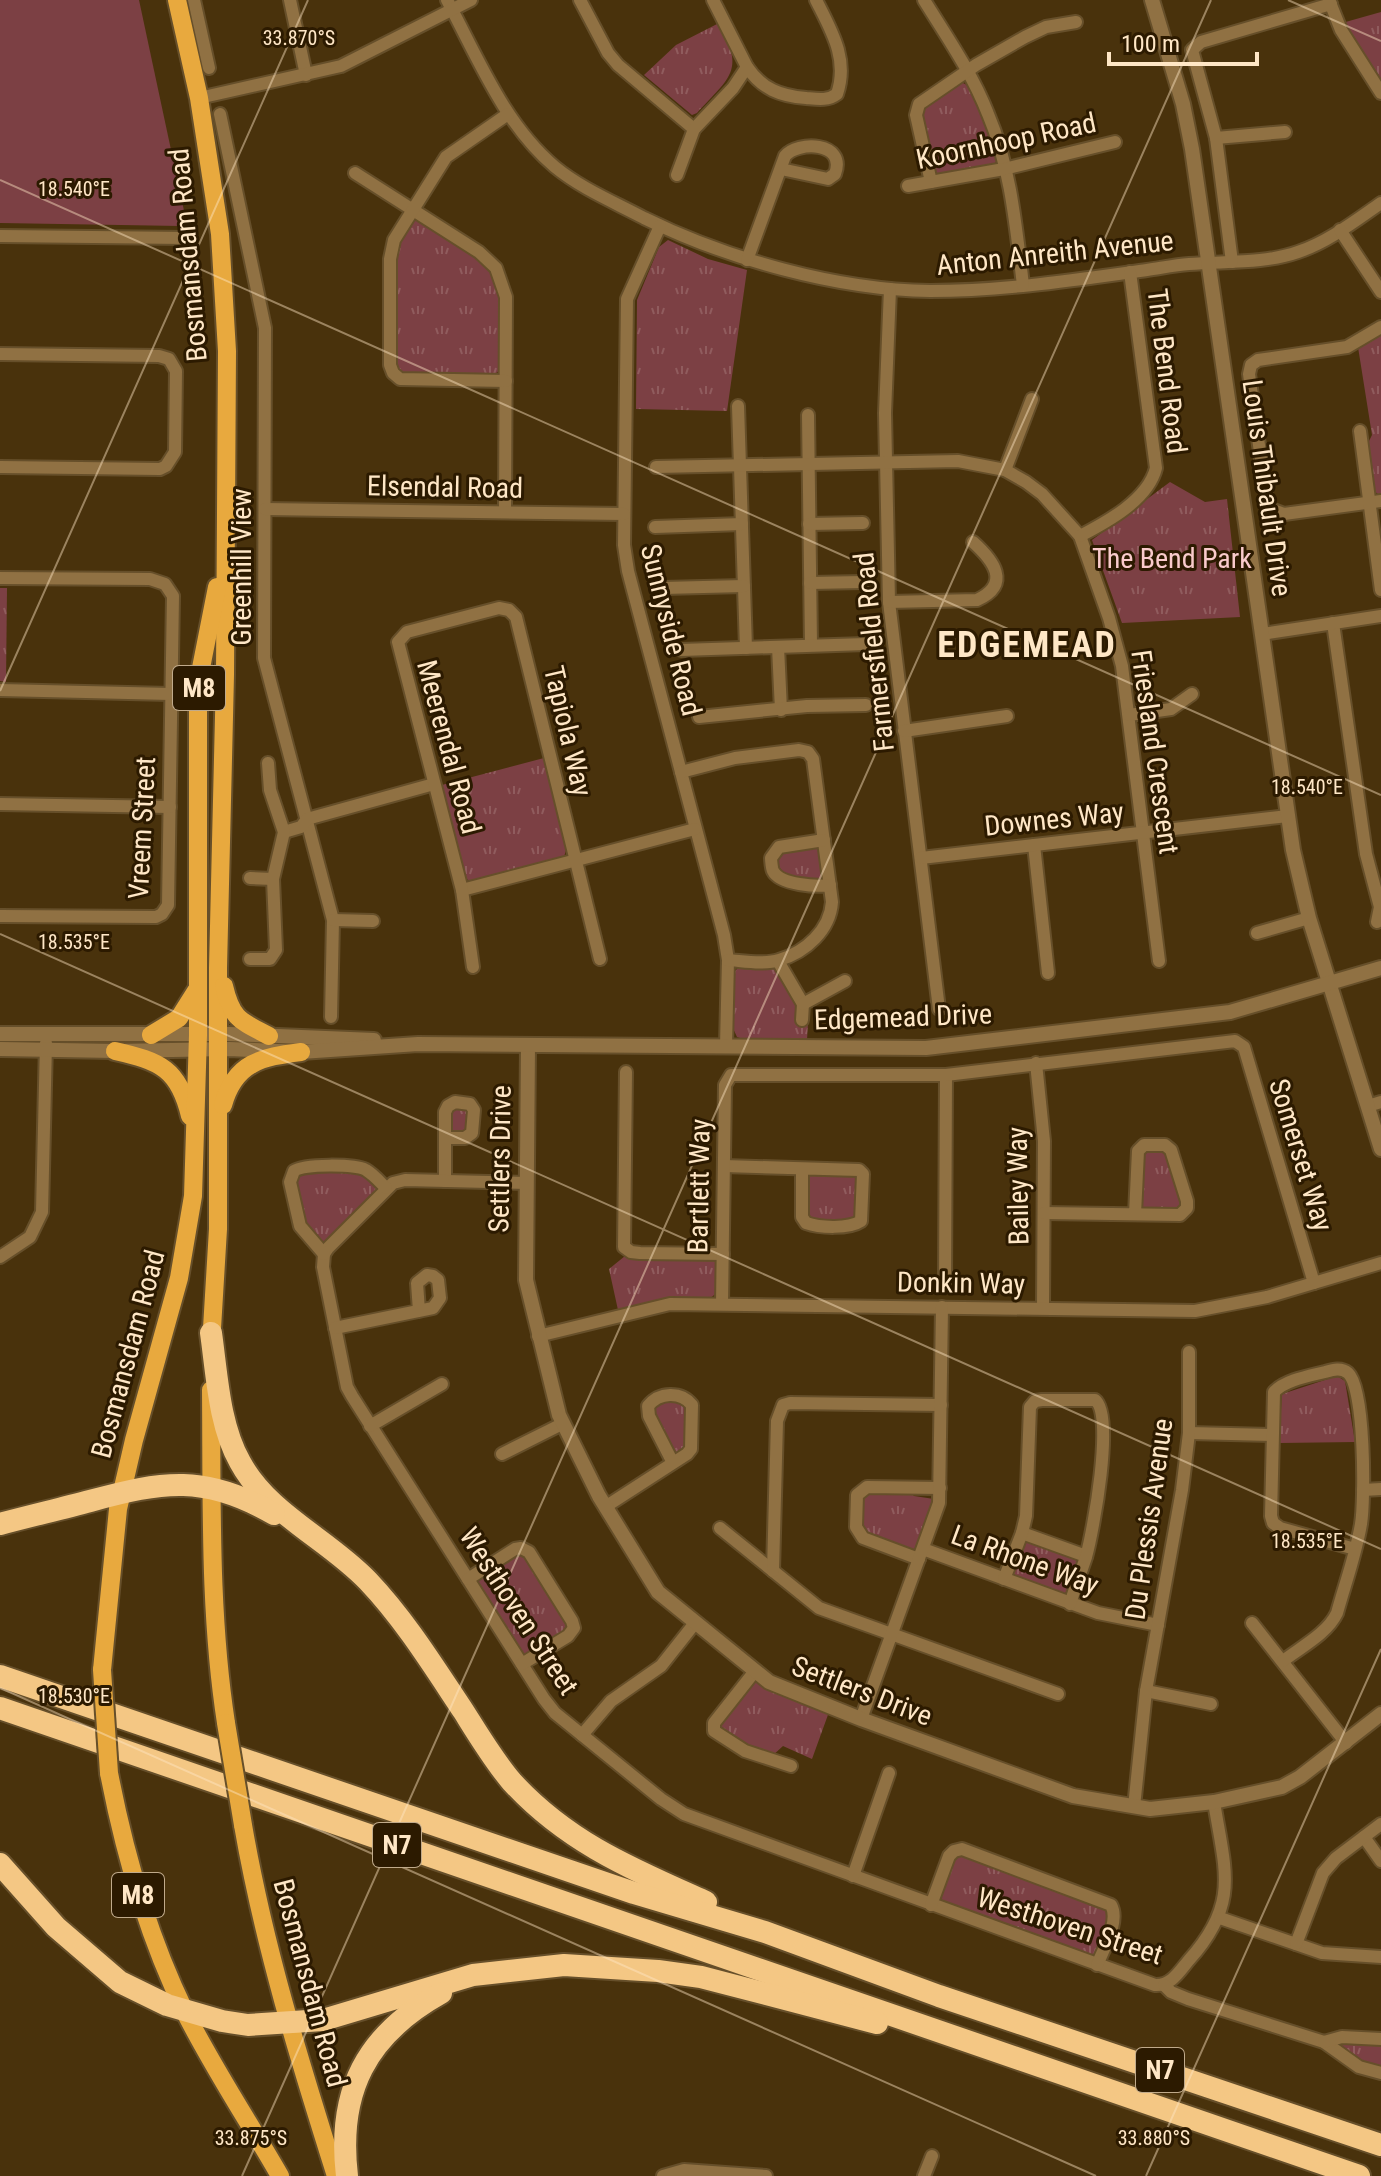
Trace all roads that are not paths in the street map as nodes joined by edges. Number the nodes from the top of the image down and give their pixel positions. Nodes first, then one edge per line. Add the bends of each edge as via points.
1 (177, 0) edge
2 (194, 0) edge
3 (290, 0) edge
4 (471, 0) edge
5 (580, 0) edge
6 (713, 0) edge
7 (816, 0) edge
8 (924, 0) edge
9 (1152, 0) edge
10 (1330, 2) edge
11 (450, 5) edge
12 (1076, 22) dead end
13 (747, 67) junction
14 (209, 68) dead end
15 (967, 71) junction
16 (306, 75) junction
17 (1381, 92) edge
18 (199, 98) junction
19 (220, 114) dead end
20 (508, 114) junction
21 (694, 129) junction
22 (1285, 132) dead end
23 (1216, 138) junction
24 (1115, 142) dead end
25 (781, 169) dead end
26 (1004, 169) junction
27 (355, 173) dead end
28 (677, 175) dead end
29 (931, 182) junction
30 (908, 186) dead end
31 (1381, 203) edge
32 (412, 208) junction
33 (660, 226) junction
34 (1340, 230) junction
35 (0, 236) edge
36 (186, 238) dead end
37 (747, 260) junction
38 (1232, 262) junction
39 (1209, 263) junction
40 (1130, 272) junction
41 (1023, 285) junction
42 (890, 289) junction
43 (1381, 292) edge
44 (1381, 327) edge
45 (0, 354) edge
46 (506, 381) junction
47 (1032, 399) dead end
48 (738, 406) dead end
49 (808, 415) dead end
50 (1360, 431) dead end
51 (808, 462) junction
52 (886, 462) junction
53 (742, 465) junction
54 (0, 467) edge
55 (656, 467) dead end
56 (1005, 470) junction
57 (1375, 502) edge
58 (227, 509) junction
59 (265, 509) junction
60 (505, 512) junction
61 (624, 514) junction
62 (863, 523) dead end
63 (742, 524) junction
64 (809, 524) junction
65 (655, 527) dead end
66 (1080, 536) junction
67 (973, 542) dead end
68 (0, 578) edge
69 (863, 582) dead end
70 (810, 583) junction
71 (744, 586) junction
72 (663, 588) dead end
73 (1381, 590) edge
74 (889, 602) junction
75 (512, 613) joint
76 (1381, 616) edge
77 (1333, 623) junction
78 (1262, 634) junction
79 (866, 644) dead end
80 (811, 645) junction
81 (778, 647) junction
82 (746, 648) junction
83 (681, 650) dead end
84 (0, 690) edge
85 (171, 694) junction
86 (1192, 694) dead end
87 (866, 705) dead end
88 (781, 710) junction
89 (1129, 715) junction
90 (1007, 716) dead end
91 (699, 717) dead end
92 (904, 731) junction
93 (268, 763) dead end
94 (681, 772) junction
95 (434, 784) junction
96 (0, 804) edge
97 (170, 807) junction
98 (1288, 816) junction
99 (307, 819) junction
100 (695, 829) junction
101 (284, 832) junction
102 (1144, 833) junction
103 (824, 840) junction
104 (1034, 845) junction
105 (1381, 849) edge
106 (921, 858) junction
107 (1367, 859) junction
108 (574, 861) junction
109 (250, 878) dead end
110 (273, 879) junction
111 (830, 885) junction
112 (462, 890) junction
113 (0, 916) edge
114 (1309, 918) junction
115 (333, 920) junction
116 (373, 921) dead end
117 (1377, 922) dead end
118 (1257, 933) dead end
119 (250, 959) dead end
120 (600, 959) dead end
121 (218, 960) junction
122 (728, 960) junction
123 (778, 961) junction
124 (1159, 961) dead end
125 (473, 967) dead end
126 (1381, 968) edge
127 (1048, 973) dead end
128 (845, 981) dead end
129 (1331, 983) junction
130 (197, 988) junction
131 (803, 1004) junction
132 (939, 1009) dead end
133 (331, 1017) dead end
134 (802, 1020) dead end
135 (0, 1034) edge
136 (151, 1035) junction
137 (269, 1036) junction
138 (46, 1042) junction
139 (197, 1042) junction
140 (218, 1042) junction
141 (1238, 1042) joint
142 (418, 1044) junction
143 (528, 1045) junction
144 (726, 1046) junction
145 (0, 1049) edge
146 (115, 1051) junction
147 (301, 1052) junction
148 (1036, 1063) junction
149 (626, 1072) dead end
150 (734, 1073) joint
151 (946, 1075) junction
152 (1375, 1104) edge
153 (218, 1123) junction
154 (445, 1138) dead end
155 (1381, 1149) edge
156 (196, 1151) junction
157 (724, 1166) junction
158 (802, 1169) junction
159 (445, 1181) junction
160 (526, 1183) junction
161 (386, 1188) junction
162 (1044, 1213) junction
163 (1135, 1214) junction
164 (1, 1254) edge
165 (324, 1254) junction
166 (723, 1254) junction
167 (1381, 1263) edge
168 (1314, 1283) junction
169 (945, 1285) dead end
170 (722, 1304) junction
171 (942, 1307) junction
172 (1043, 1308) junction
173 (419, 1311) dead end
174 (335, 1328) junction
175 (211, 1333) junction
176 (538, 1336) junction
177 (1189, 1352) dead end
178 (442, 1384) dead end
179 (941, 1405) junction
180 (562, 1424) junction
181 (370, 1426) junction
182 (1189, 1433) junction
183 (1272, 1435) junction
184 (502, 1454) dead end
185 (673, 1463) junction
186 (212, 1488) junction
187 (940, 1488) junction
188 (1381, 1489) edge
189 (1363, 1490) junction
190 (121, 1492) junction
191 (605, 1507) junction
192 (0, 1524) edge
193 (720, 1528) dead end
194 (1022, 1533) junction
195 (321, 1540) junction
196 (1355, 1549) junction
197 (921, 1554) junction
198 (1086, 1556) junction
199 (773, 1571) junction
200 (468, 1579) junction
201 (1004, 1579) junction
202 (1070, 1604) junction
203 (695, 1623) junction
204 (1252, 1623) dead end
205 (1158, 1625) junction
206 (892, 1634) junction
207 (1283, 1661) junction
208 (522, 1664) junction
209 (755, 1671) junction
210 (0, 1676) edge
211 (1146, 1691) junction
212 (1058, 1694) dead end
213 (1211, 1704) dead end
214 (0, 1708) edge
215 (1381, 1714) edge
216 (861, 1719) junction
217 (582, 1735) junction
218 (1346, 1743) junction
219 (791, 1766) dead end
220 (889, 1773) dead end
221 (1214, 1802) junction
222 (1134, 1807) junction
223 (1381, 1824) edge
224 (1364, 1837) junction
225 (1381, 1861) edge
226 (0, 1864) edge
227 (853, 1876) junction
228 (931, 1905) junction
229 (1220, 1918) junction
230 (765, 1932) junction
231 (1296, 1944) junction
232 (1381, 1957) edge
233 (1097, 1965) junction
234 (473, 1975) junction
235 (1164, 1985) junction
236 (185, 2011) junction
237 (288, 2024) junction
238 (1381, 2039) edge
239 (1324, 2042) junction
240 (1006, 2054) junction
241 (1381, 2073) edge
242 (1381, 2145) edge
243 (1289, 2153) junction
244 (932, 2156) dead end
245 (280, 2176) edge
246 (336, 2176) edge
247 (347, 2176) edge
248 (663, 2176) edge
249 (766, 2176) edge
250 (924, 2176) edge
251 (1329, 2176) edge
252 (1359, 2176) edge

1 - 18 main road, Bosmansdam Road / M8
2 - 14 street
3 - 16 street
4 - 11 street
5 - 21 street via 618,65
6 - 13 street
7 - 13 street via 839,47 840,85 834,98 782,95 762,85
8 - 15 street
9 - 39 street, Louis Thibault Drive via 1189,134
10 - 17 street via 1341,30
10 - 23 street via 1194,47
11 - 16 street via 341,66
11 - 20 street, Anton Anreith Avenue
12 - 15 street via 1046,27
13 - 21 street
15 - 26 street via 990,118
15 - 29 street via 917,109
16 - 18 street
18 - 58 main road, Bosmansdam Road / M8 via 224,282
19 - 59 street, Greenhill View via 265,328
20 - 32 street via 446,157
20 - 33 street, Anton Anreith Avenue via 553,165
21 - 28 street
22 - 23 street
23 - 38 street
24 - 26 street, Koornhoop Road
25 - 37 street
26 - 29 street, Koornhoop Road
26 - 41 street
27 - 32 street
29 - 30 street, Koornhoop Road
31 - 34 street, Anton Anreith Avenue
32 - 46 street via 496,268 506,297
32 - 46 street via 391,249 391,371 404,380
33 - 37 street, Anton Anreith Avenue
33 - 61 street, Sunnyside Road via 627,299
34 - 38 street, Anton Anreith Avenue via 1295,253
34 - 43 street
35 - 36 street
37 - 42 street, Anton Anreith Avenue
38 - 39 street, Anton Anreith Avenue
39 - 40 street, Anton Anreith Avenue
39 - 78 street, Louis Thibault Drive
40 - 41 street, Anton Anreith Avenue
40 - 66 street, The Bend Road via 1156,468 1147,487 1124,509
41 - 42 street, Anton Anreith Avenue
42 - 52 street, Farmersfield Road
44 - 57 street via 1347,347 1261,358 1251,365 1249,378 1271,509 1284,514
45 - 54 street via 159,356 169,359 176,371 175,452 166,466
46 - 60 street
47 - 56 street
48 - 53 street
49 - 51 street
50 - 57 street
51 - 52 street, Friesland Crescent
51 - 53 street, Friesland Crescent
51 - 64 street
52 - 56 street, Friesland Crescent via 958,461
52 - 74 street, Farmersfield Road
53 - 55 street, Friesland Crescent
53 - 63 street
56 - 66 street, Friesland Crescent via 1042,494
57 - 73 street
58 - 121 main road, Bosmansdam Road / M8
58 - 130 main road, Bosmansdam Road / M8 via 198,695
59 - 60 street, Elsendal Road
59 - 99 street, Greenhill View via 264,658
60 - 61 street, Elsendal Road
61 - 94 street, Sunnyside Road via 626,563
62 - 64 street
63 - 65 street
63 - 71 street
64 - 70 street
66 - 89 street, Friesland Crescent via 1122,666
67 - 74 street via 996,570 985,596
68 - 85 street, Vreem Street via 150,579 165,584 173,596
69 - 70 street
70 - 80 street
71 - 72 street
71 - 82 street
74 - 92 street, Farmersfield Road
75 - 95 street, Meerendal Road via 499,608 399,638
75 - 108 street, Tapiola Way
76 - 77 street
77 - 78 street
77 - 107 street
78 - 98 street, Louis Thibault Drive
79 - 80 street
80 - 81 street
81 - 82 street
81 - 88 street
82 - 83 street
84 - 85 street
85 - 97 street, Vreem Street
86 - 89 street via 1171,709
87 - 88 street
88 - 91 street
89 - 102 street, Friesland Crescent
90 - 92 street
92 - 106 street, Farmersfield Road
93 - 101 street via 270,790
94 - 100 street, Sunnyside Road
94 - 103 street via 735,758 805,750 813,759
95 - 99 street
95 - 112 street, Meerendal Road
96 - 97 street
97 - 113 street, Vreem Street via 168,905 162,914
98 - 102 street, Downes Way
98 - 114 street, Louis Thibault Drive
99 - 101 street via 301,827
99 - 115 street, Greenhill View
100 - 108 street
100 - 122 street, Sunnyside Road
101 - 110 street
102 - 104 street, Downes Way
102 - 124 street, Friesland Crescent
103 - 111 street
103 - 111 street via 779,847 771,858 772,870 807,886
104 - 106 street, Downes Way
104 - 127 street
105 - 107 street
106 - 132 street, Farmersfield Road
107 - 117 street via 1380,907
108 - 112 street
108 - 120 street, Tapiola Way
109 - 110 street
110 - 119 street via 275,953 270,959
111 - 123 street via 832,911 823,931
112 - 125 street, Meerendal Road
114 - 118 street
114 - 129 street, Louis Thibault Drive
115 - 116 street
115 - 133 street, Greenhill View
121 - 137 main road via 236,1016
121 - 140 main road, Bosmansdam Road / M8
122 - 123 street
122 - 144 street, Sunnyside Road
123 - 131 street
126 - 129 street, Edgemead Drive
128 - 131 street
129 - 144 street, Edgemead Drive via 1216,1014 926,1048
129 - 152 street
130 - 136 main road via 179,1018
130 - 139 main road, Bosmansdam Road / M8
131 - 134 street
135 - 138 street
136 - 138 street
136 - 139 street
137 - 140 street, Edgemead Drive
137 - 142 street, Edgemead Drive
138 - 145 street
138 - 146 street
138 - 164 street via 42,1212 30,1237
139 - 140 street
139 - 146 street
139 - 156 main road, Bosmansdam Road / M8
140 - 147 street, Edgemead Drive
140 - 153 main road, Bosmansdam Road / M8
141 - 148 street, Edgemead Drive
141 - 168 street, Somerset Way via 1244,1047
142 - 143 street, Edgemead Drive
142 - 147 street, Edgemead Drive
143 - 144 street, Edgemead Drive
143 - 160 street, Settlers Drive
146 - 156 main road via 158,1063 176,1078
147 - 153 main road via 263,1058 242,1070 228,1089
148 - 151 street, Edgemead Drive
148 - 162 street, Bailey Way
149 - 166 street via 624,1247 640,1253
150 - 151 street, Edgemead Drive
150 - 157 street, Bartlett Way via 725,1085
151 - 169 street
152 - 155 street
153 - 175 main road, Bosmansdam Road / M8
154 - 159 street
156 - 190 main road, Bosmansdam Road / M8 via 179,1278
157 - 158 street
157 - 166 street, Bartlett Way
158 - 158 street via 862,1172 861,1221 806,1223
159 - 160 street
159 - 161 street via 400,1181
160 - 176 street, Settlers Drive via 526,1280
161 - 165 street
161 - 165 street via 358,1168 305,1166 294,1171 290,1182 300,1226
162 - 163 street
162 - 172 street, Bailey Way
163 - 163 street via 1176,1216 1187,1208 1171,1150 1165,1145 1144,1145 1138,1151
165 - 174 street, Westhoven Street
166 - 170 street, Bartlett Way
167 - 168 street, Donkin Way
168 - 172 street, Donkin Way via 1195,1311
170 - 171 street, Donkin Way
170 - 176 street, Donkin Way via 670,1304
171 - 172 street, Donkin Way
171 - 179 street
173 - 174 street
174 - 181 street, Westhoven Street via 347,1387
175 - 186 main road, Bosmansdam Road / M8
175 - 195 highway via 229,1435 241,1464 261,1492
176 - 180 street, Settlers Drive
177 - 182 street, Du Plessis Avenue
178 - 181 street
179 - 187 street
179 - 199 street via 783,1405 777,1421
180 - 184 street
180 - 191 street, Settlers Drive
181 - 200 street, Westhoven Street
182 - 183 street
182 - 205 street, Du Plessis Avenue
183 - 189 street via 1276,1389 1335,1369 1348,1373 1361,1424
183 - 196 street via 1273,1523
185 - 185 street via 693,1446 692,1405 684,1397 660,1397 648,1406 649,1416
185 - 191 street
186 - 190 highway via 171,1483
186 - 195 highway via 267,1509
186 - 237 main road, Bosmansdam Road / M8, bridge via 215,1628 226,1723 257,1904
187 - 197 street
187 - 197 street, La Rhone Way via 867,1487 857,1495 856,1527 863,1538
188 - 189 street
189 - 196 street
190 - 192 highway
190 - 236 main road, Bosmansdam Road / M8, bridge via 102,1670 109,1773 130,1871
191 - 203 street, Settlers Drive via 658,1592
193 - 199 street
194 - 198 street
194 - 198 street via 1030,1407 1042,1400 1095,1400 1103,1410 1102,1463
194 - 201 street
195 - 230 highway via 392,1608 490,1753 539,1809 599,1853
196 - 207 street via 1336,1617
197 - 201 street, La Rhone Way
197 - 206 street
198 - 202 street
199 - 206 street via 819,1608
200 - 208 street, Westhoven Street
200 - 208 street via 519,1548 537,1564 574,1628
201 - 202 street, La Rhone Way
202 - 205 street, La Rhone Way
203 - 209 street, Settlers Drive
203 - 217 street via 661,1666 608,1704
204 - 207 street
205 - 211 street, Du Plessis Avenue
206 - 212 street
206 - 216 street
207 - 218 street
208 - 217 street, Westhoven Street via 555,1713
209 - 216 street, Settlers Drive via 782,1690
209 - 219 street via 714,1723 714,1731 745,1751
210 - 230 highway, N7 via 634,1893
211 - 213 street
211 - 222 street, Du Plessis Avenue
214 - 240 highway, N7
215 - 218 street, Settlers Drive
216 - 222 street, Settlers Drive via 1073,1796
217 - 227 street, Westhoven Street via 684,1814
218 - 221 street, Settlers Drive via 1282,1787
220 - 227 street
221 - 222 street, Settlers Drive
221 - 229 street, Westhoven Street via 1226,1878
223 - 224 street
224 - 225 street
224 - 231 street via 1323,1873
226 - 236 highway via 56,1927 101,1967 144,1996
227 - 228 street, Westhoven Street
228 - 233 street, Westhoven Street
228 - 233 street via 949,1856 962,1849 1111,1905 1115,1916
229 - 231 street
229 - 235 street, Westhoven Street
230 - 242 highway, N7
231 - 232 street via 1322,1953
233 - 235 street, Westhoven Street
234 - 237 highway via 351,2013
234 - 240 highway via 564,1965 701,1977
234 - 247 highway via 403,2018 367,2058 347,2109
235 - 239 street via 1188,1999
236 - 237 highway via 248,2025
236 - 245 main road, Bosmansdam Road / M8
237 - 246 main road, Bosmansdam Road / M8
238 - 239 street via 1342,2037
239 - 241 street via 1359,2067
240 - 243 highway, N7
243 - 251 highway via 1301,2166
243 - 252 highway, N7
244 - 250 street
248 - 249 street via 684,2170

